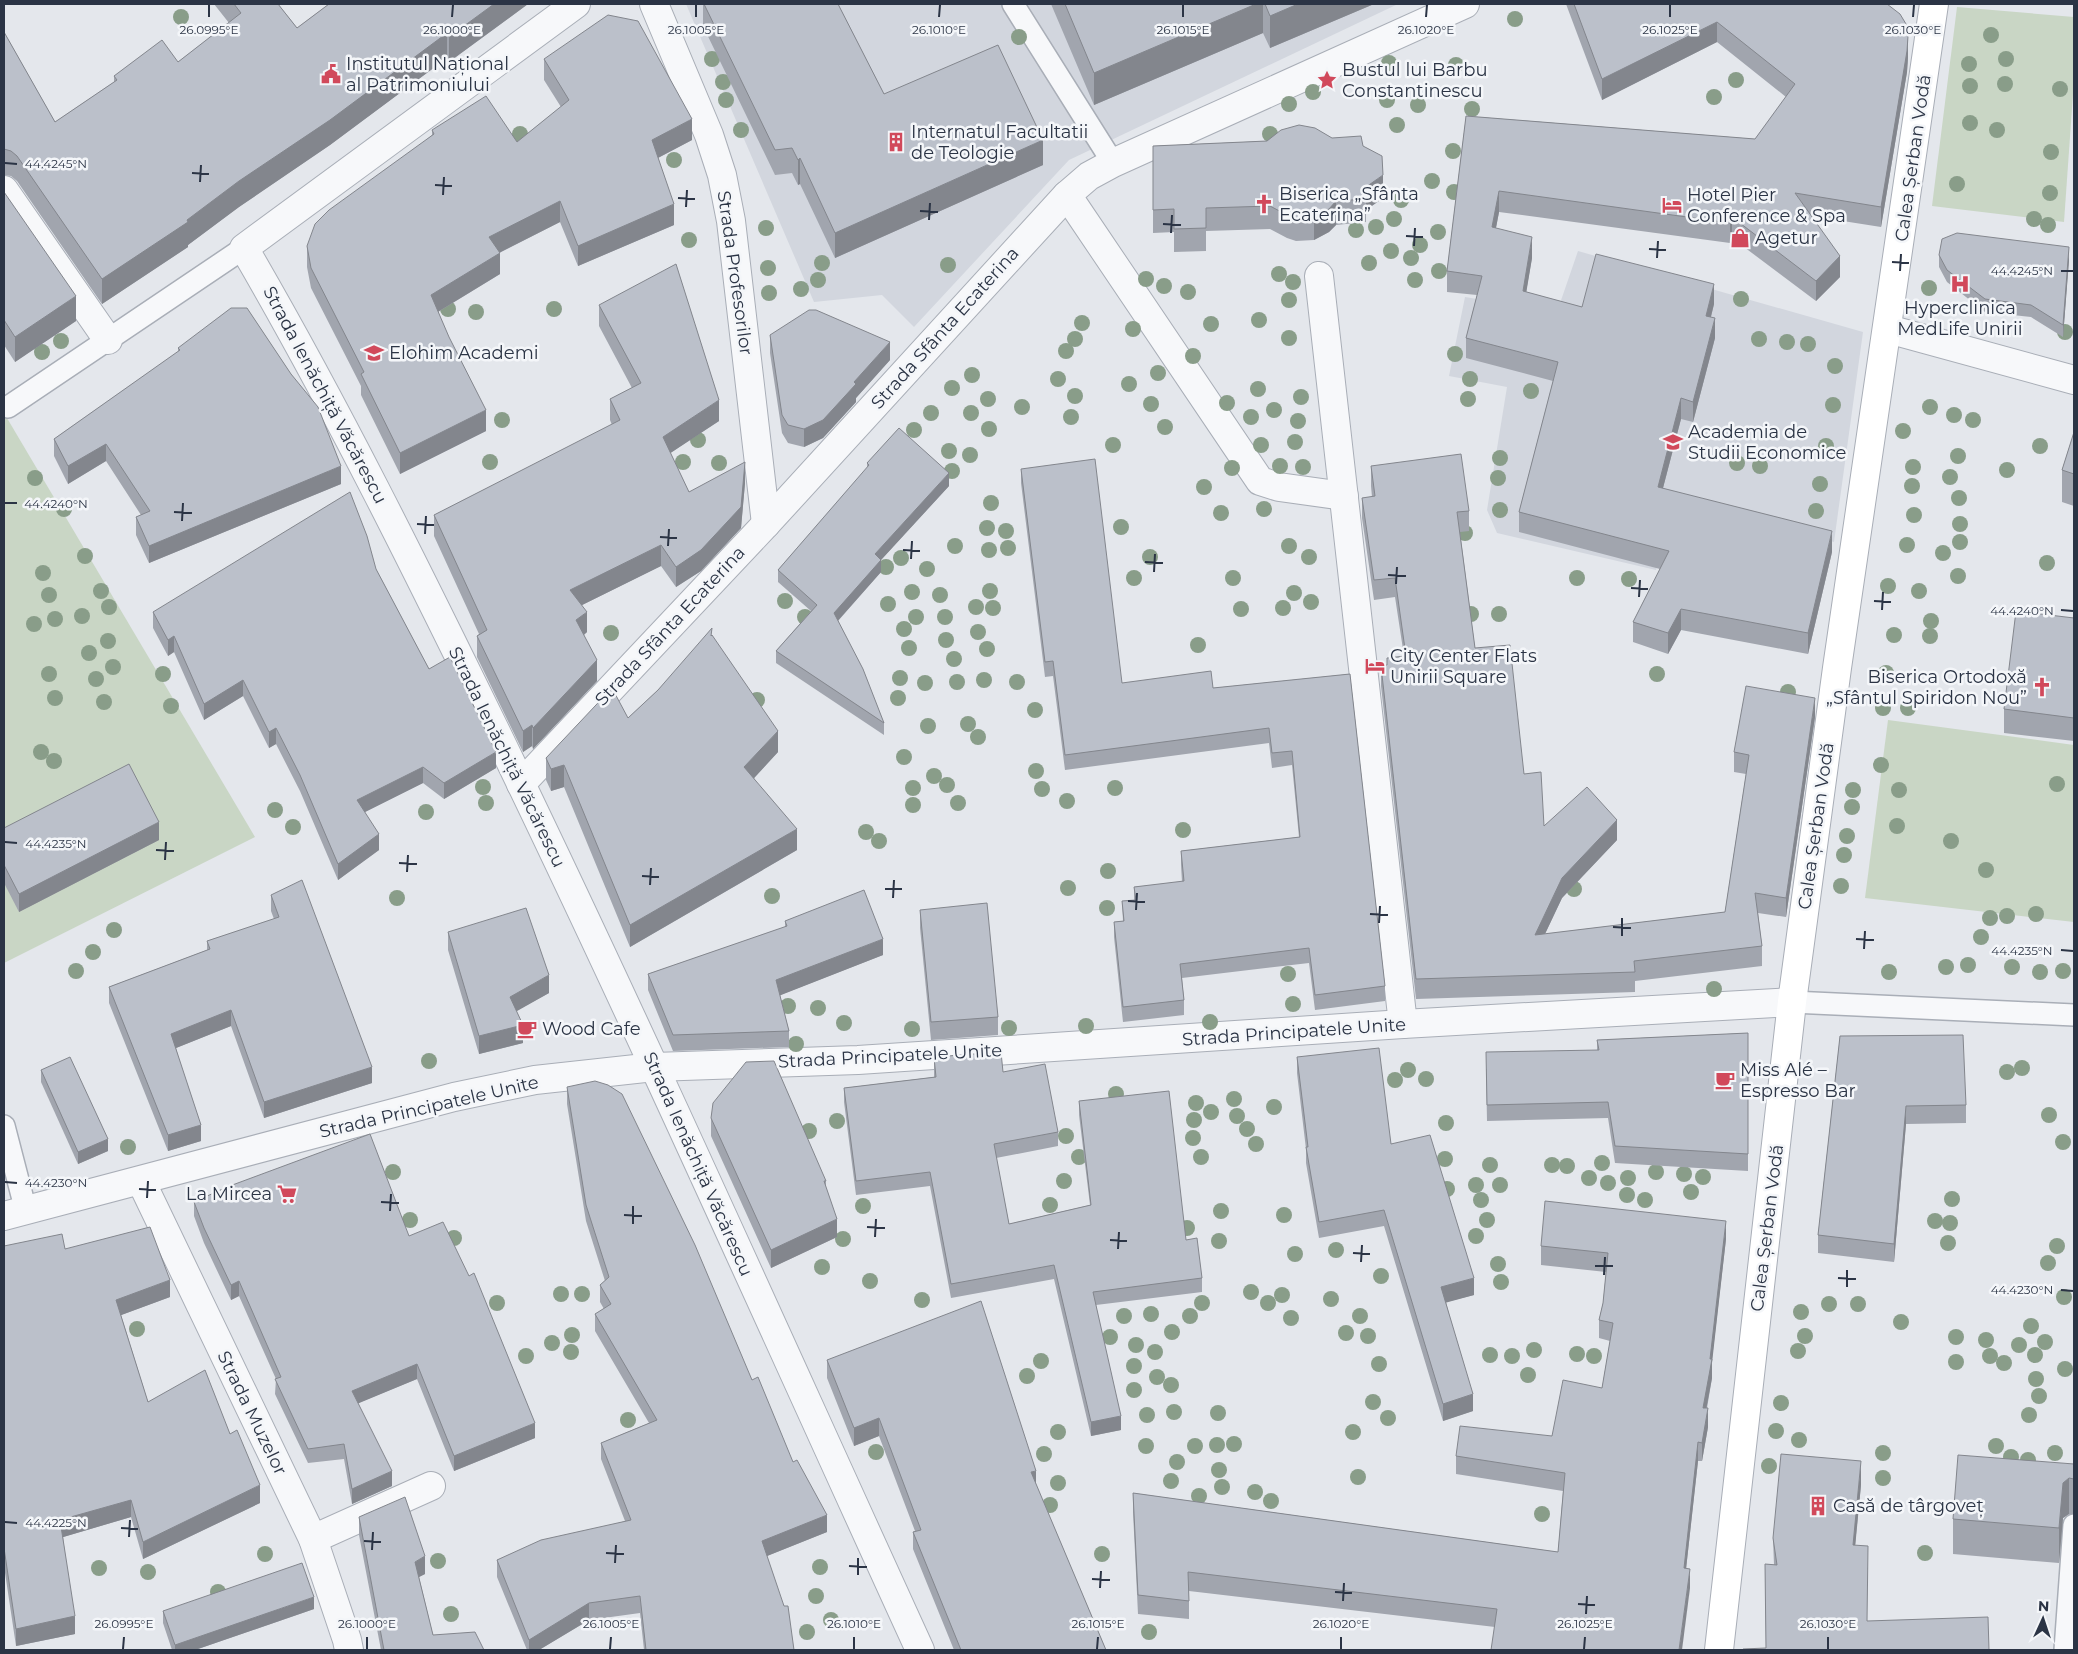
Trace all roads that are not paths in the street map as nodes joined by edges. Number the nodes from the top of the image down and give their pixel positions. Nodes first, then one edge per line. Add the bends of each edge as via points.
1 (576, 4) edge
2 (654, 4) edge
3 (1013, 4) edge
4 (1465, 4) edge
5 (1934, 4) edge
6 (1113, 163) junction
7 (4, 190) edge
8 (1067, 195) junction
9 (244, 248) junction
10 (1319, 276) dead end
11 (1888, 329) junction
12 (108, 340) junction
13 (2074, 380) edge
14 (8, 407) dead end
15 (1344, 496) junction
16 (766, 524) junction
17 (521, 784) junction
18 (1792, 1002) junction
19 (2074, 1016) edge
20 (1403, 1024) junction
21 (654, 1067) junction
22 (4, 1126) edge
23 (141, 1181) junction
24 (15, 1213) edge
25 (431, 1486) dead end
26 (2074, 1525) edge
27 (313, 1540) junction
28 (349, 1650) edge
29 (920, 1650) edge
30 (1719, 1650) edge
31 (2065, 1650) edge

1 - 9 street
2 - 16 street, Strada Profesorilor via 708,135 726,194
3 - 6 lane
4 - 6 street, Strada Sfânta Ecaterina
5 - 11 street, Calea Șerban Vodă
6 - 8 street, Strada Sfânta Ecaterina via 1089,176
7 - 12 street
8 - 15 street via 1260,481 1279,487
8 - 16 street, Strada Sfânta Ecaterina
9 - 12 lane
9 - 17 street, Strada Ienăchiță Văcărescu via 282,312 392,520
10 - 15 street
11 - 13 street
11 - 18 street, Calea Șerban Vodă via 1837,668
12 - 14 lane
15 - 20 street
16 - 17 street, Strada Sfânta Ecaterina
17 - 21 street, Strada Ienăchiță Văcărescu
18 - 19 lane
18 - 20 street, Strada Principatele Unite
18 - 30 street, Calea Șerban Vodă
20 - 21 street, Strada Principatele Unite via 858,1060
21 - 23 street, Strada Principatele Unite via 535,1080 454,1097
21 - 29 street, Strada Ienăchiță Văcărescu
22 - 24 lane
23 - 24 street, Strada Principatele Unite
23 - 27 street, Strada Muzelor
25 - 27 street
26 - 31 lane
27 - 28 street, Strada Muzelor

